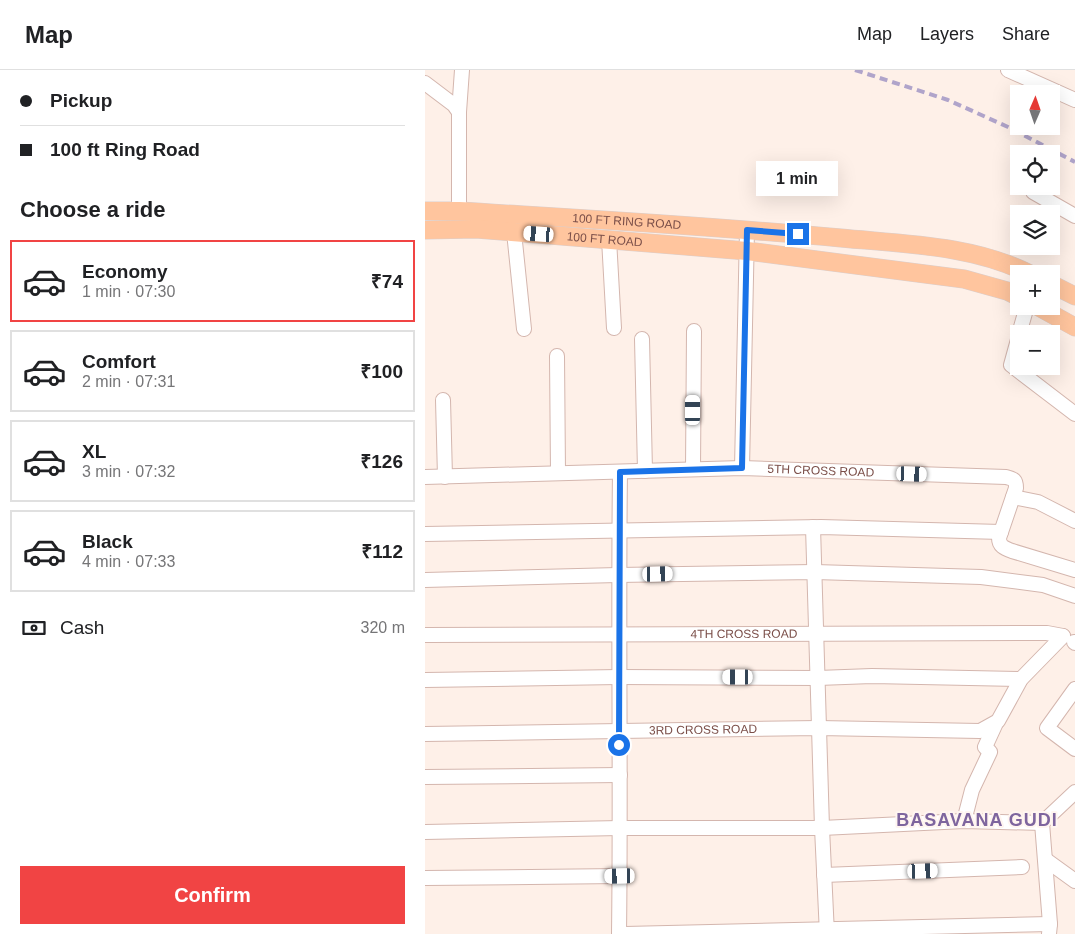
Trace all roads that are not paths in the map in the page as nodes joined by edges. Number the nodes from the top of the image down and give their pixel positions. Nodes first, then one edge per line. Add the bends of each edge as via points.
1 (462, 70) edge
2 (1015, 71) edge
3 (425, 83) edge
4 (1075, 100) edge
5 (459, 112) junction
6 (1038, 195) edge
7 (459, 210) junction
8 (425, 211) edge
9 (1075, 216) edge
10 (425, 230) edge
11 (747, 230) junction
12 (514, 232) junction
13 (609, 239) junction
14 (747, 251) junction
15 (1012, 265) edge
16 (1060, 288) edge
17 (1010, 293) edge
18 (1075, 296) edge
19 (1053, 315) edge
20 (1075, 327) edge
21 (614, 328) dead end
22 (524, 329) dead end
23 (694, 331) dead end
24 (642, 340) dead end
25 (557, 356) dead end
26 (1024, 375) edge
27 (443, 400) dead end
28 (1075, 414) edge
29 (742, 468) junction
30 (693, 470) junction
31 (645, 471) junction
32 (620, 472) junction
33 (559, 473) junction
34 (445, 476) junction
35 (425, 477) edge
36 (1013, 497) junction
37 (1075, 521) edge
38 (813, 528) junction
39 (619, 530) junction
40 (1001, 532) junction
41 (425, 534) edge
42 (1075, 570) edge
43 (815, 572) junction
44 (619, 575) junction
45 (425, 580) edge
46 (1075, 596) edge
47 (619, 634) junction
48 (817, 634) junction
49 (425, 636) edge
50 (1071, 640) edge
51 (619, 677) junction
52 (818, 678) junction
53 (1021, 679) junction
54 (425, 680) edge
55 (1075, 689) edge
56 (996, 723) junction
57 (819, 728) junction
58 (619, 730) junction
59 (425, 734) edge
60 (1075, 750) edge
61 (620, 775) junction
62 (425, 777) edge
63 (1075, 792) edge
64 (964, 821) junction
65 (1042, 823) junction
66 (621, 828) junction
67 (822, 828) junction
68 (425, 832) edge
69 (1046, 860) junction
70 (1022, 867) dead end
71 (824, 875) junction
72 (620, 876) junction
73 (425, 878) edge
74 (1075, 882) edge
75 (1049, 929) edge
76 (827, 932) edge
77 (619, 934) edge
78 (625, 934) edge

1 - 5 street
2 - 4 street
3 - 5 street
5 - 7 street
6 - 9 street
7 - 8 main road, 100 FT RING ROAD
7 - 11 main road, 100 FT RING ROAD
10 - 12 main road, 100 FT ROAD
11 - 14 street
11 - 15 main road, 100 FT RING ROAD via 921,246 980,255
12 - 13 main road, 100 FT ROAD
12 - 22 street
13 - 14 main road, 100 FT ROAD
13 - 21 street
14 - 17 main road, 100 FT ROAD via 964,279
14 - 29 street
16 - 18 main road
19 - 20 main road
23 - 30 street
24 - 31 street
25 - 33 street
26 - 28 street
27 - 34 street
29 - 30 street, 5TH CROSS ROAD
29 - 36 street, 5TH CROSS ROAD via 1006,477 1016,482
30 - 31 street, 5TH CROSS ROAD
31 - 32 street, 5TH CROSS ROAD
32 - 33 street, 5TH CROSS ROAD
32 - 39 street
33 - 34 street, 5TH CROSS ROAD
34 - 35 street, 5TH CROSS ROAD
36 - 37 street via 1038,502
36 - 40 street
38 - 39 street
38 - 40 street
38 - 43 street
39 - 41 street
39 - 44 street
40 - 42 street via 999,543 1002,547
43 - 44 street
43 - 46 street via 981,577 1043,585
43 - 48 street
44 - 45 street
44 - 47 street
47 - 48 street, 4TH CROSS ROAD
47 - 49 street, 4TH CROSS ROAD
47 - 51 street
48 - 50 street, 4TH CROSS ROAD via 1047,633
48 - 52 street
50 - 53 street
51 - 52 street
51 - 54 street
51 - 58 street
52 - 53 street
52 - 57 street
53 - 56 street
55 - 60 street via 1047,728
56 - 57 street, 3RD CROSS ROAD via 980,731
56 - 64 street via 985,747 990,752 971,790
57 - 58 street, 3RD CROSS ROAD
57 - 67 street
58 - 59 street, 3RD CROSS ROAD
58 - 61 street
61 - 62 street
61 - 66 street
63 - 65 street
64 - 65 street
64 - 67 street
65 - 69 street
66 - 67 street
66 - 68 street
66 - 72 street
67 - 71 street
69 - 74 street
69 - 75 street
70 - 71 street
71 - 76 street
72 - 73 street
72 - 77 street
75 - 76 street
76 - 78 street

